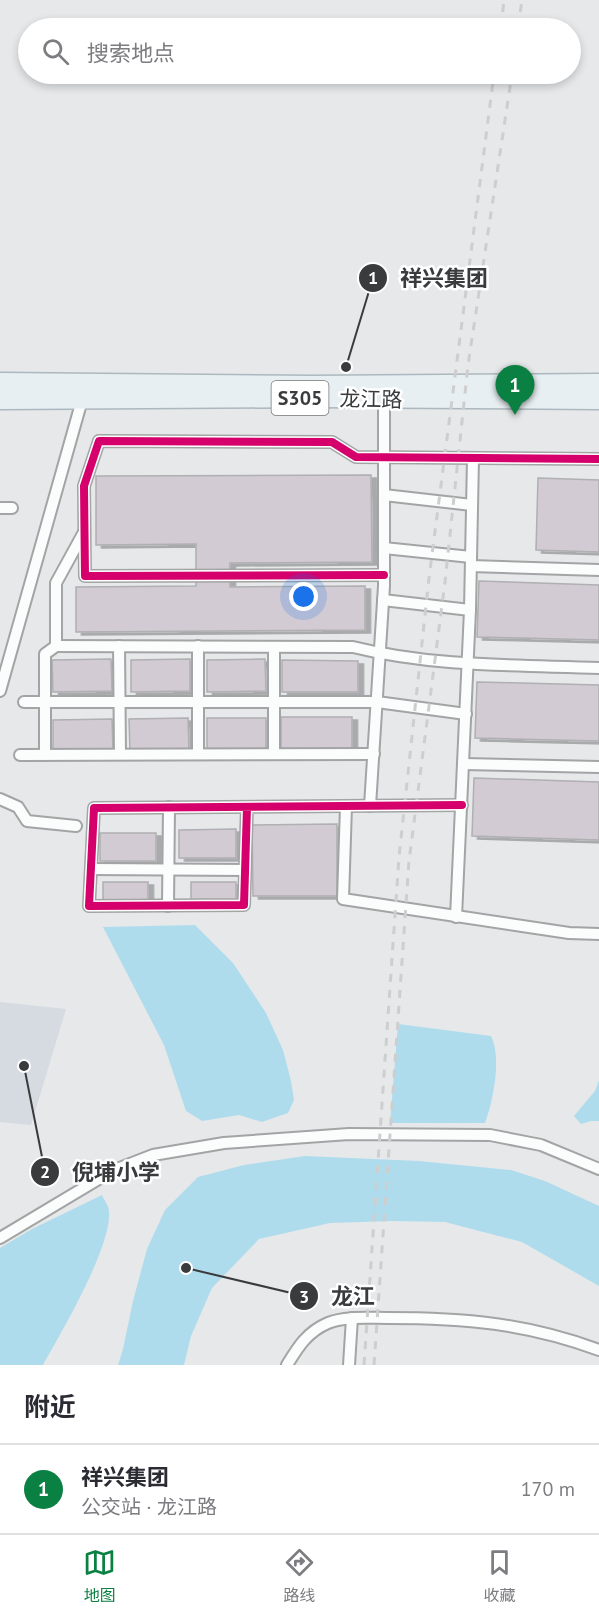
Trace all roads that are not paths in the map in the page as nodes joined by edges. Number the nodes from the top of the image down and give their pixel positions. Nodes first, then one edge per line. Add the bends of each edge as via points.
1 (0, 382) edge
2 (599, 383) edge
3 (0, 400) edge
4 (82, 400) junction
5 (384, 400) junction
6 (599, 400) edge
7 (384, 457) junction
8 (472, 458) junction
9 (599, 459) edge
10 (384, 495) junction
11 (472, 505) junction
12 (0, 508) edge
13 (12, 508) dead end
14 (84, 532) junction
15 (384, 548) junction
16 (471, 562) junction
17 (599, 570) edge
18 (384, 575) junction
19 (383, 600) junction
20 (470, 610) junction
21 (56, 646) junction
22 (119, 646) junction
23 (198, 646) junction
24 (274, 646) junction
25 (380, 654) junction
26 (468, 664) junction
27 (599, 668) edge
28 (0, 691) edge
29 (24, 702) dead end
30 (45, 702) junction
31 (120, 702) junction
32 (198, 702) junction
33 (274, 702) junction
34 (377, 702) junction
35 (466, 714) junction
36 (120, 754) junction
37 (198, 754) junction
38 (274, 754) junction
39 (374, 754) junction
40 (20, 755) dead end
41 (45, 755) junction
42 (464, 764) junction
43 (599, 767) edge
44 (0, 799) edge
45 (462, 805) junction
46 (346, 806) junction
47 (370, 806) junction
48 (169, 807) junction
49 (247, 807) junction
50 (76, 825) dead end
51 (91, 869) junction
52 (168, 870) junction
53 (245, 870) junction
54 (168, 906) junction
55 (456, 917) junction
56 (599, 934) edge
57 (599, 1169) edge
58 (0, 1238) edge
59 (352, 1318) junction
60 (599, 1350) edge
61 (287, 1365) edge
62 (349, 1365) edge

1 - 2 main road, 龙江路 / S305
3 - 4 main road, 龙江路 / S305
4 - 5 main road, 龙江路 / S305
4 - 28 street
5 - 6 main road, 龙江路 / S305
5 - 7 street
7 - 8 street
7 - 10 street
7 - 14 street via 356,457 332,442 99,441 84,486
8 - 9 street
8 - 11 street
10 - 11 street
10 - 15 street
11 - 16 street
12 - 13 street
14 - 18 street via 85,576
14 - 21 street via 56,583
15 - 16 street
15 - 18 street
16 - 17 street
16 - 20 street
18 - 19 street
19 - 20 street
19 - 25 street
20 - 26 street
21 - 22 street
21 - 30 street via 45,654
22 - 23 street
22 - 31 street
23 - 24 street
23 - 32 street
24 - 25 street via 353,647
24 - 33 street
25 - 26 street
25 - 34 street
26 - 27 street
26 - 35 street
29 - 30 street
30 - 31 street
30 - 41 street
31 - 32 street
31 - 36 street
32 - 33 street
32 - 37 street
33 - 34 street
33 - 38 street
34 - 35 street
34 - 39 street
35 - 42 street
36 - 37 street
36 - 41 street
37 - 38 street
38 - 39 street
39 - 47 street
40 - 41 street
42 - 43 street
42 - 45 street
44 - 50 street via 18,807 27,821
45 - 47 street
45 - 55 street
46 - 47 street
46 - 49 street
46 - 55 street via 343,898
48 - 49 street
48 - 51 street via 94,808
48 - 52 street
49 - 53 street
51 - 52 street
51 - 54 street via 89,906
52 - 53 street
52 - 54 street
53 - 54 street via 244,905
55 - 56 street
57 - 58 street via 540,1145 490,1135 349,1134 224,1143 153,1155 112,1171
59 - 60 street via 481,1320 538,1330
59 - 61 street via 328,1323 306,1336
59 - 62 street

